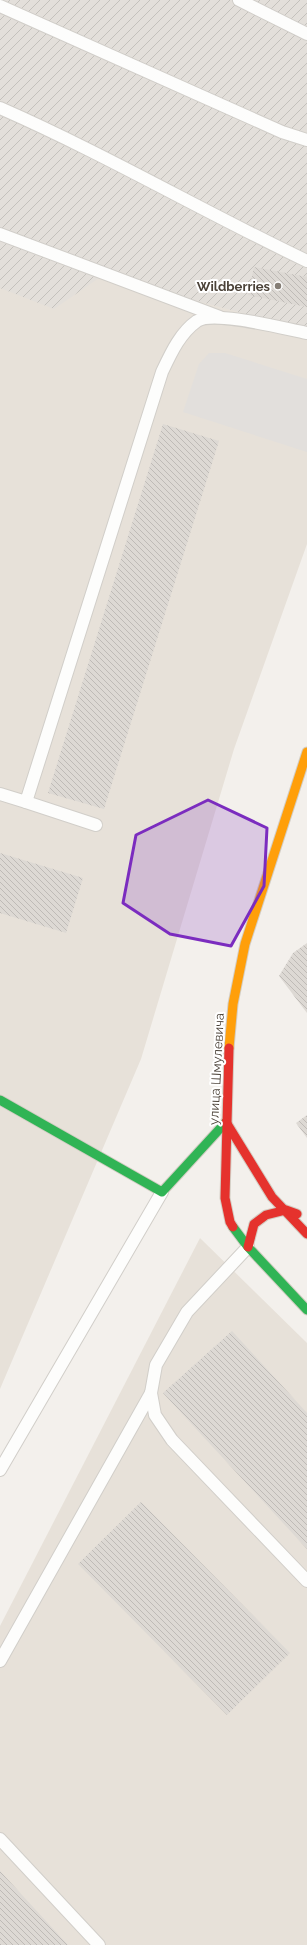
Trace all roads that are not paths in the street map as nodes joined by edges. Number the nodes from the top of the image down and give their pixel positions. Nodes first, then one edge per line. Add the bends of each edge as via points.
1 (239, 0) edge
2 (0, 6) edge
3 (307, 34) edge
4 (0, 108) edge
5 (307, 140) edge
6 (0, 234) edge
7 (307, 261) edge
8 (221, 317) junction
9 (307, 333) edge
10 (307, 752) edge
11 (0, 794) edge
12 (26, 802) junction
13 (96, 825) dead end
14 (0, 1100) edge
15 (226, 1122) junction
16 (162, 1192) junction
17 (286, 1210) junction
18 (307, 1218) edge
19 (307, 1234) edge
20 (248, 1247) junction
21 (307, 1310) edge
22 (151, 1393) junction
23 (0, 1470) edge
24 (307, 1581) edge
25 (0, 1661) edge
26 (0, 1839) edge
27 (99, 1945) edge

1 - 3 lane
2 - 5 lane via 282,132
4 - 7 lane via 65,137
6 - 8 lane
8 - 9 lane
8 - 12 lane via 198,320 185,332 172,350 162,372
10 - 15 main road, улица Шмулевича via 245,944 233,1004 228,1050
11 - 12 lane
12 - 13 lane
14 - 16 main road
15 - 16 main road
15 - 17 main road via 272,1197
15 - 20 main road, улица Шмулевича via 225,1198 230,1222
16 - 23 lane
17 - 18 main road
17 - 19 main road
17 - 20 main road via 266,1215 254,1224
20 - 21 main road, улица Шмулевича
20 - 22 lane via 187,1312 156,1365
22 - 24 lane via 156,1415 172,1440
22 - 25 lane
26 - 27 lane

